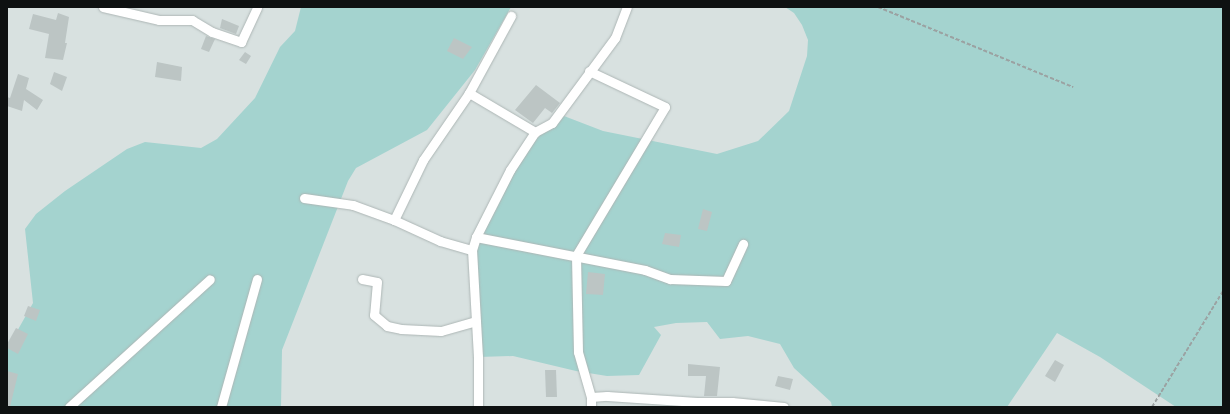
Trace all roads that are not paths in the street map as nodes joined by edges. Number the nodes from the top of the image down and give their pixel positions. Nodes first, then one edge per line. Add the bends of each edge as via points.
1 (102, 7) edge
2 (257, 7) edge
3 (627, 7) edge
4 (127, 10) edge
5 (511, 16) dead end
6 (589, 71) junction
7 (469, 93) junction
8 (534, 132) junction
9 (304, 198) dead end
10 (394, 220) junction
11 (476, 237) junction
12 (742, 244) dead end
13 (472, 250) junction
14 (576, 256) junction
15 (210, 279) dead end
16 (257, 279) dead end
17 (362, 279) dead end
18 (476, 321) junction
19 (591, 397) junction
20 (69, 407) edge
21 (221, 407) edge
22 (478, 407) edge
23 (591, 407) edge
24 (784, 407) edge

1 - 4 street
2 - 4 street via 241,42 212,32 192,20 158,20
3 - 6 street via 615,38
5 - 7 street
6 - 8 street via 552,123
6 - 14 street via 665,107
7 - 8 street
7 - 10 street via 423,160
8 - 11 street via 510,170
9 - 10 street via 353,206
10 - 13 street via 440,240
11 - 13 street
11 - 14 street
12 - 14 street via 726,281 670,279 645,270
13 - 18 street
14 - 19 street via 578,352
15 - 20 street
16 - 21 street
17 - 18 street via 377,282 374,315 387,326 441,331
18 - 22 street
19 - 23 street
19 - 24 street via 732,402

